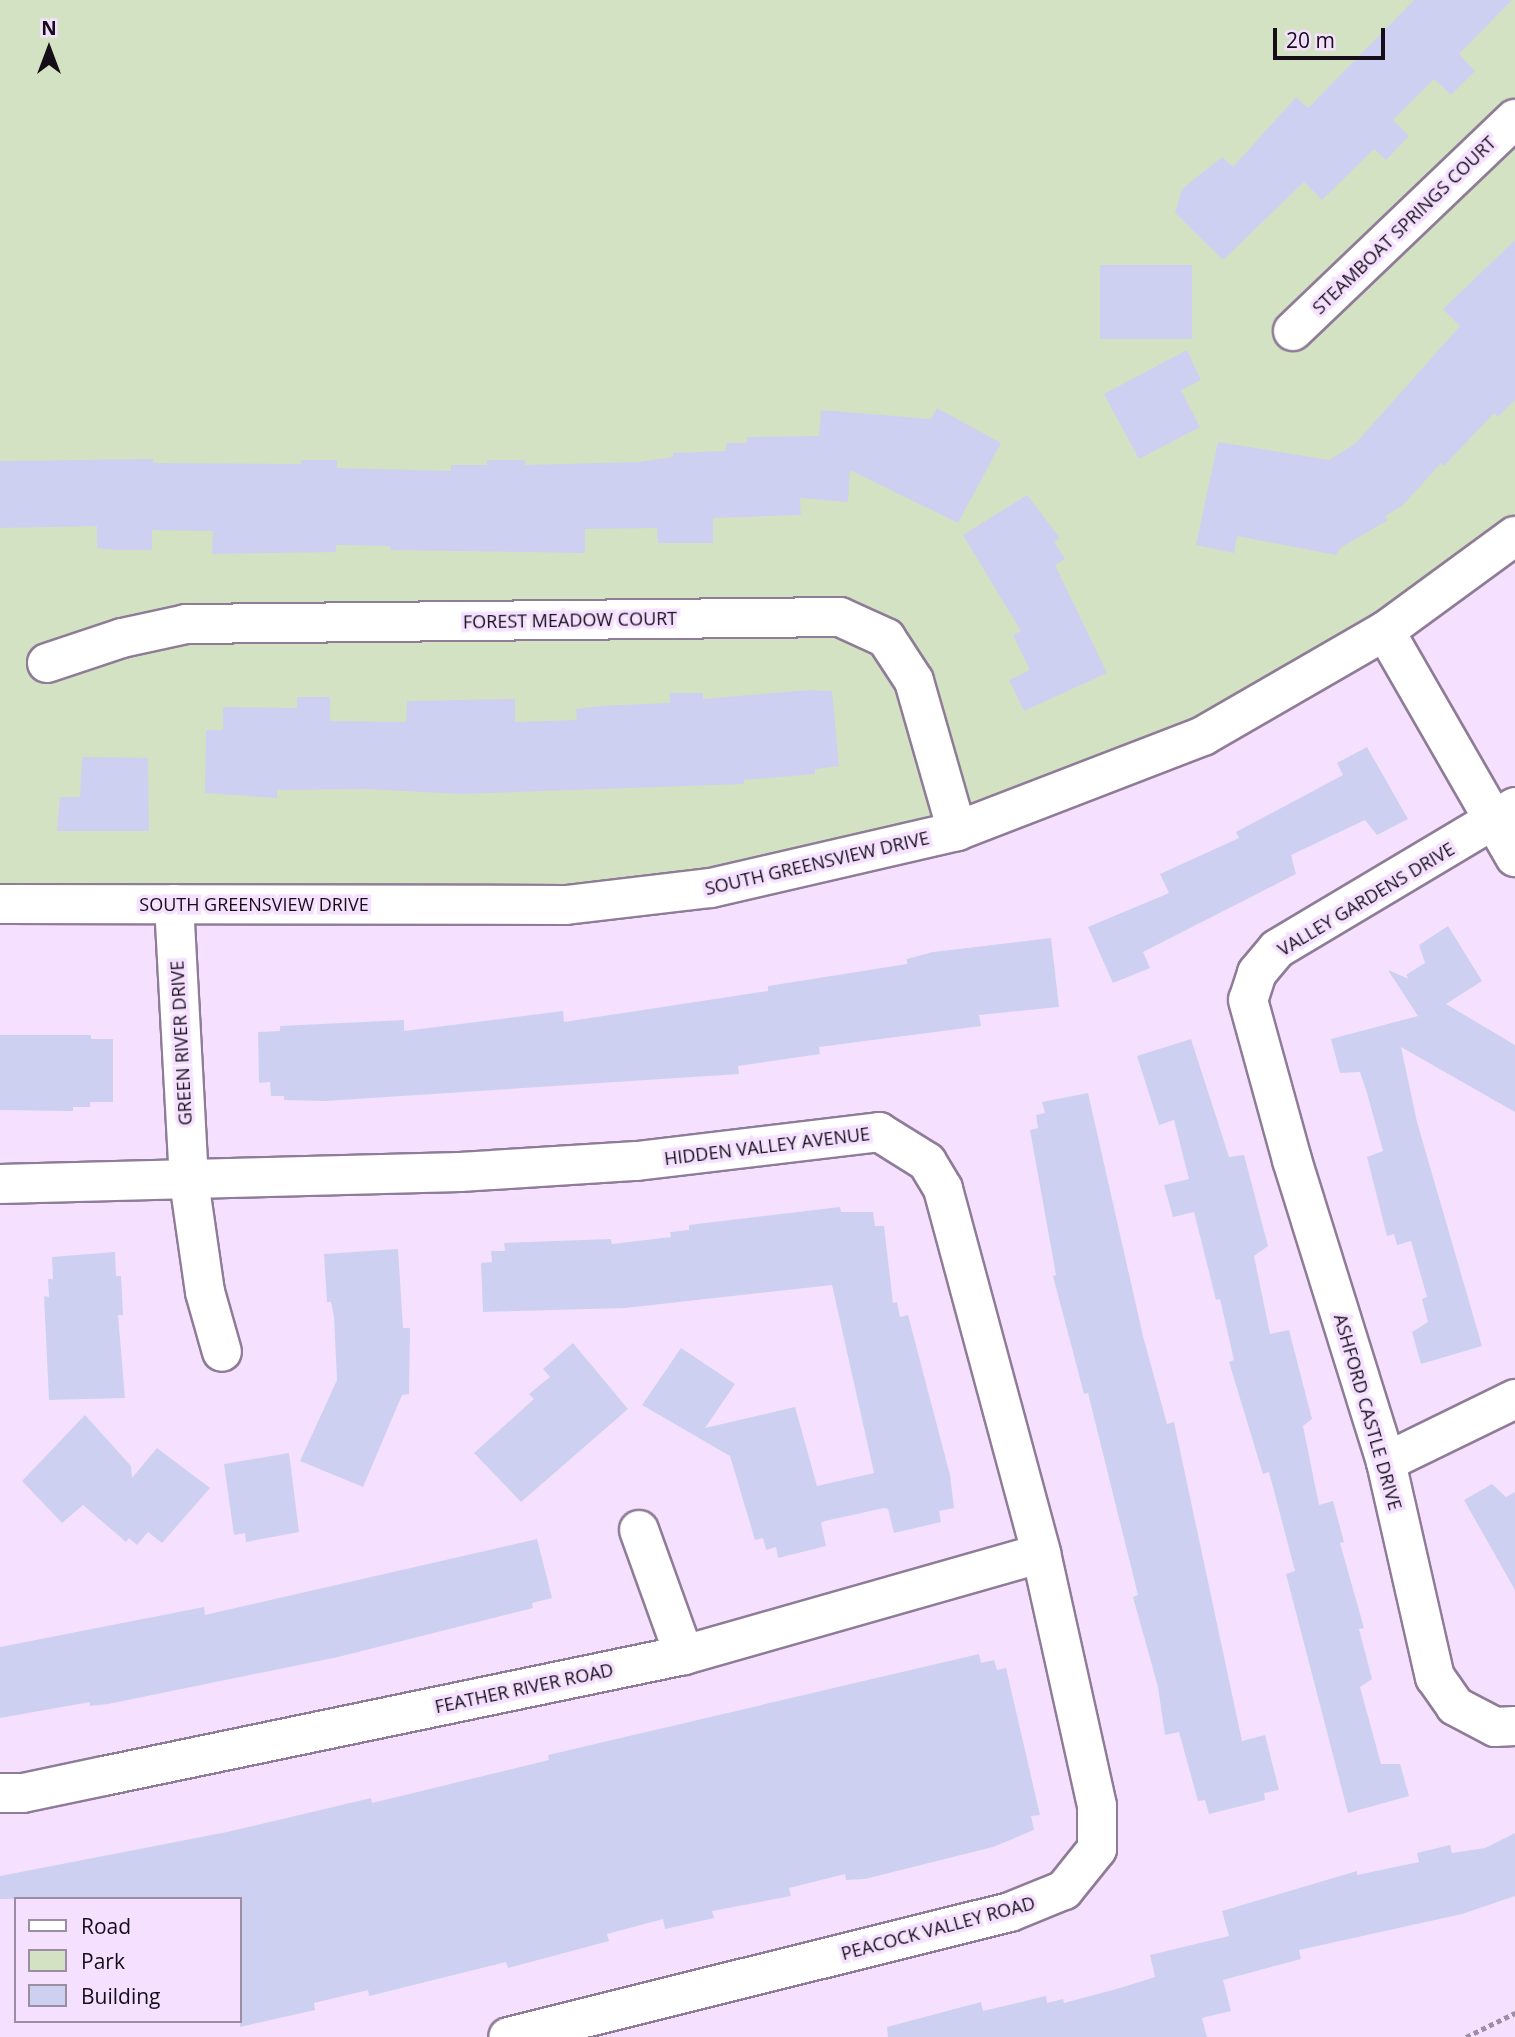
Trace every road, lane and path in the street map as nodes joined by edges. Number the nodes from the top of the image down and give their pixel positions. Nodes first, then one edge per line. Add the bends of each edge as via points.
1 (1515, 119) edge
2 (1293, 331) dead end
3 (1515, 536) edge
4 (1385, 631) junction
5 (47, 663) dead end
6 (1504, 815) edge
7 (957, 831) junction
8 (1515, 857) edge
9 (0, 904) edge
10 (174, 904) junction
11 (1261, 1054) joint
12 (189, 1181) junction
13 (0, 1184) edge
14 (222, 1352) dead end
15 (1515, 1399) edge
16 (1386, 1462) junction
17 (639, 1530) dead end
18 (1041, 1553) junction
19 (684, 1655) junction
20 (1515, 1726) edge
21 (0, 1793) edge
22 (1515, 2014) edge
23 (508, 2037) edge
24 (1466, 2037) edge

1 - 2 street, STEAMBOAT SPRINGS COURT
3 - 4 street, SOUTH GREENSVIEW DRIVE
4 - 6 street
4 - 7 street, SOUTH GREENSVIEW DRIVE via 1203,736
5 - 7 street, FOREST MEADOW COURT via 122,638 186,624 840,617 886,638 914,681
6 - 8 street
6 - 11 street, VALLEY GARDENS DRIVE via 1277,949 1257,973 1248,1000
7 - 10 street, SOUTH GREENSVIEW DRIVE via 711,888 566,905
9 - 10 street, SOUTH GREENSVIEW DRIVE
10 - 12 street, GREEN RIVER DRIVE
11 - 16 street, ASHFORD CASTLE DRIVE
12 - 13 street, HIDDEN VALLEY AVENUE
12 - 14 street, GREEN RIVER DRIVE via 205,1292
12 - 18 street, HIDDEN VALLEY AVENUE via 637,1161 879,1132 928,1163 943,1189
15 - 16 street
16 - 20 street, ASHFORD CASTLE DRIVE via 1435,1677 1455,1706 1494,1727
17 - 19 street
18 - 19 street, FEATHER RIVER ROAD
18 - 23 street, PEACOCK VALLEY ROAD via 1097,1806 1097,1849 1064,1889 1010,1912
19 - 21 street, FEATHER RIVER ROAD via 23,1793
22 - 24 path

